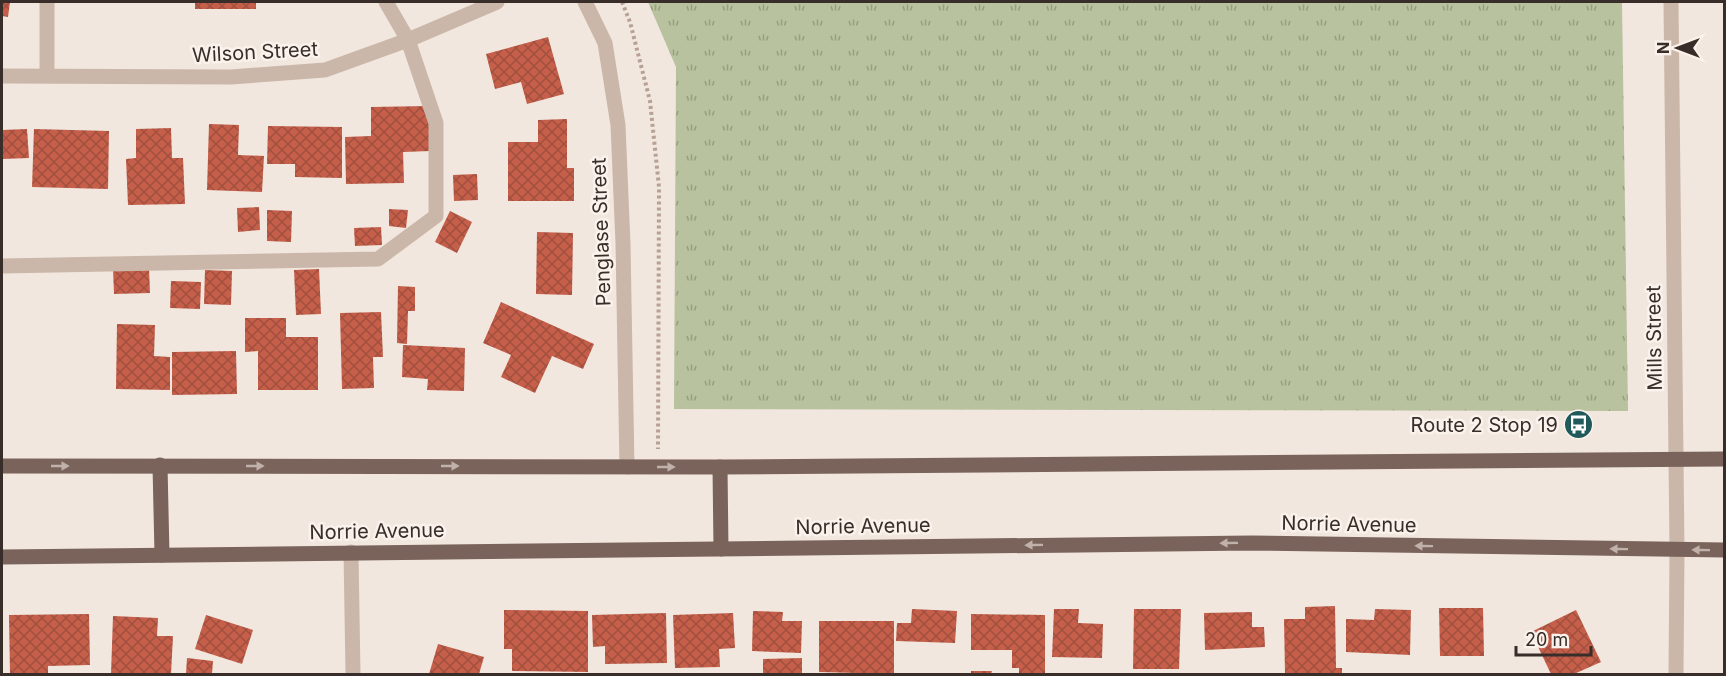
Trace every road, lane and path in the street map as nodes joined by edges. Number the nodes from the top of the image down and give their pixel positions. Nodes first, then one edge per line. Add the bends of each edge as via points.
1 (47, 2) edge
2 (386, 2) edge
3 (497, 2) edge
4 (585, 2) edge
5 (622, 2) edge
6 (1671, 2) edge
7 (408, 40) junction
8 (47, 75) junction
9 (2, 76) edge
10 (2, 266) edge
11 (1677, 459) junction
12 (1725, 459) edge
13 (160, 465) junction
14 (2, 466) edge
15 (627, 466) junction
16 (658, 466) junction
17 (720, 467) junction
18 (721, 549) junction
19 (1677, 550) junction
20 (1725, 550) edge
21 (351, 552) junction
22 (162, 555) junction
23 (2, 557) edge
24 (353, 675) edge
25 (1676, 675) edge

1 - 8 street
2 - 7 street
3 - 7 street, Wilson Street
4 - 15 street, Penglase Street via 605,43 618,125
5 - 16 path via 650,101 659,187
6 - 11 street, Mills Street
7 - 8 street, Wilson Street via 325,70 231,77
7 - 10 street via 436,123 436,216 378,259
8 - 9 street, Wilson Street
11 - 12 main road
11 - 17 main road
11 - 19 street, Mills Street
14 -> 13 main road
13 -> 15 main road
13 - 22 main road
15 - 16 main road
16 -> 17 main road
17 - 18 main road
19 -> 18 main road, Norrie Avenue via 1252,543
18 - 21 main road, Norrie Avenue
20 -> 19 main road, Norrie Avenue
19 - 25 street, Mills Street
21 - 22 main road, Norrie Avenue
21 - 24 street
22 - 23 main road, Norrie Avenue

